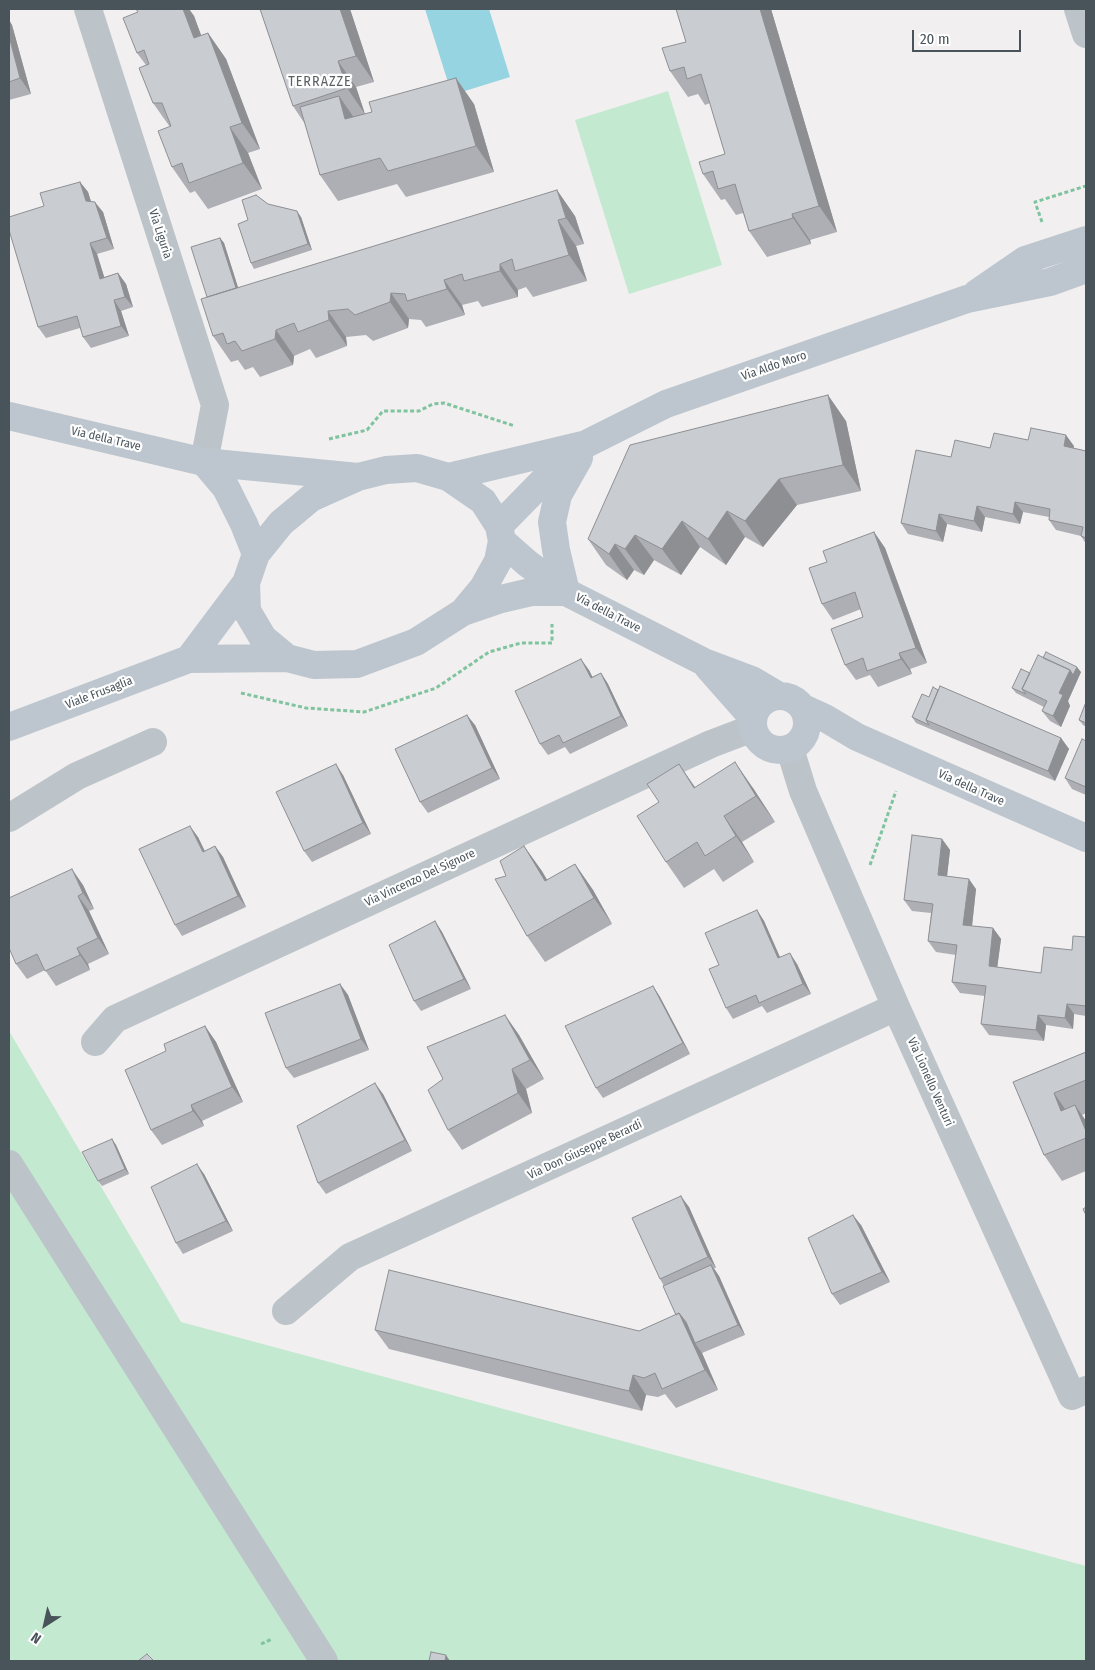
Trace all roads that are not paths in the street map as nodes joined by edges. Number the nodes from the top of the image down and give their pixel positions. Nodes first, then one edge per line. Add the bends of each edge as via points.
1 (88, 9) edge
2 (1078, 9) edge
3 (1086, 34) edge
4 (1086, 240) edge
5 (1086, 269) edge
6 (967, 299) junction
7 (9, 416) edge
8 (586, 444) junction
9 (204, 462) junction
10 (358, 477) junction
11 (448, 477) junction
12 (500, 534) junction
13 (256, 554) junction
14 (246, 583) junction
15 (566, 592) junction
16 (463, 612) junction
17 (287, 658) junction
18 (189, 660) junction
19 (704, 662) junction
20 (779, 696) junction
21 (803, 708) junction
22 (753, 723) junction
23 (9, 727) edge
24 (857, 737) junction
25 (153, 742) dead end
26 (795, 746) junction
27 (9, 818) edge
28 (1086, 838) edge
29 (896, 1007) junction
30 (96, 1042) dead end
31 (9, 1164) edge
32 (286, 1311) dead end
33 (1086, 1390) edge
34 (324, 1661) edge

1 - 9 street, Via Liguria via 215,405
2 - 3 street
4 - 6 main road, Via Aldo Moro via 1025,260
5 - 6 main road, Via Aldo Moro via 1050,282
6 - 8 main road, Via Aldo Moro via 666,404
7 - 9 main road, Via della Trave
8 - 11 main road, Via Aldo Moro
8 - 12 main road, Via Aldo Moro via 543,481
8 - 15 main road via 558,495 552,522
9 - 10 main road, Via della Trave
9 - 13 main road via 226,488
10 - 11 main road, Via della Trave via 386,470 417,468
10 - 13 main road, Via della Trave via 311,498 281,523
11 - 12 main road, Via della Trave via 483,500
12 - 15 main road, Via della Trave via 527,563
12 - 16 main road, Via della Trave via 498,561 483,588
13 - 14 main road, Via della Trave
14 - 17 main road, Via della Trave via 247,611 263,638
14 - 18 main road
15 - 16 main road, Via della Trave via 531,592
15 - 19 main road, Via della Trave
16 - 17 main road, Via della Trave via 416,642 357,664 314,666
17 - 18 main road, Viale Frusaglia
18 - 23 main road, Viale Frusaglia
19 - 20 main road, Via della Trave via 752,680
19 - 22 main road, Via della Trave
20 - 21 main road, Via della Trave via 792,699
20 - 22 main road via 758,706
21 - 24 main road, Via della Trave
21 - 26 main road via 808,720 806,733
22 - 26 main road, Via della Trave via 758,739 766,747 778,750
22 - 30 street, Via Vincenzo Del Signore via 115,1019
24 - 26 main road, Via della Trave via 822,738
24 - 28 main road, Via della Trave
25 - 27 street via 77,776
26 - 29 street, Via Lionello Venturi via 803,791
29 - 32 street, Via Don Giuseppe Berardi via 350,1257
29 - 33 street, Via Lionello Venturi via 1072,1396
31 - 34 street

